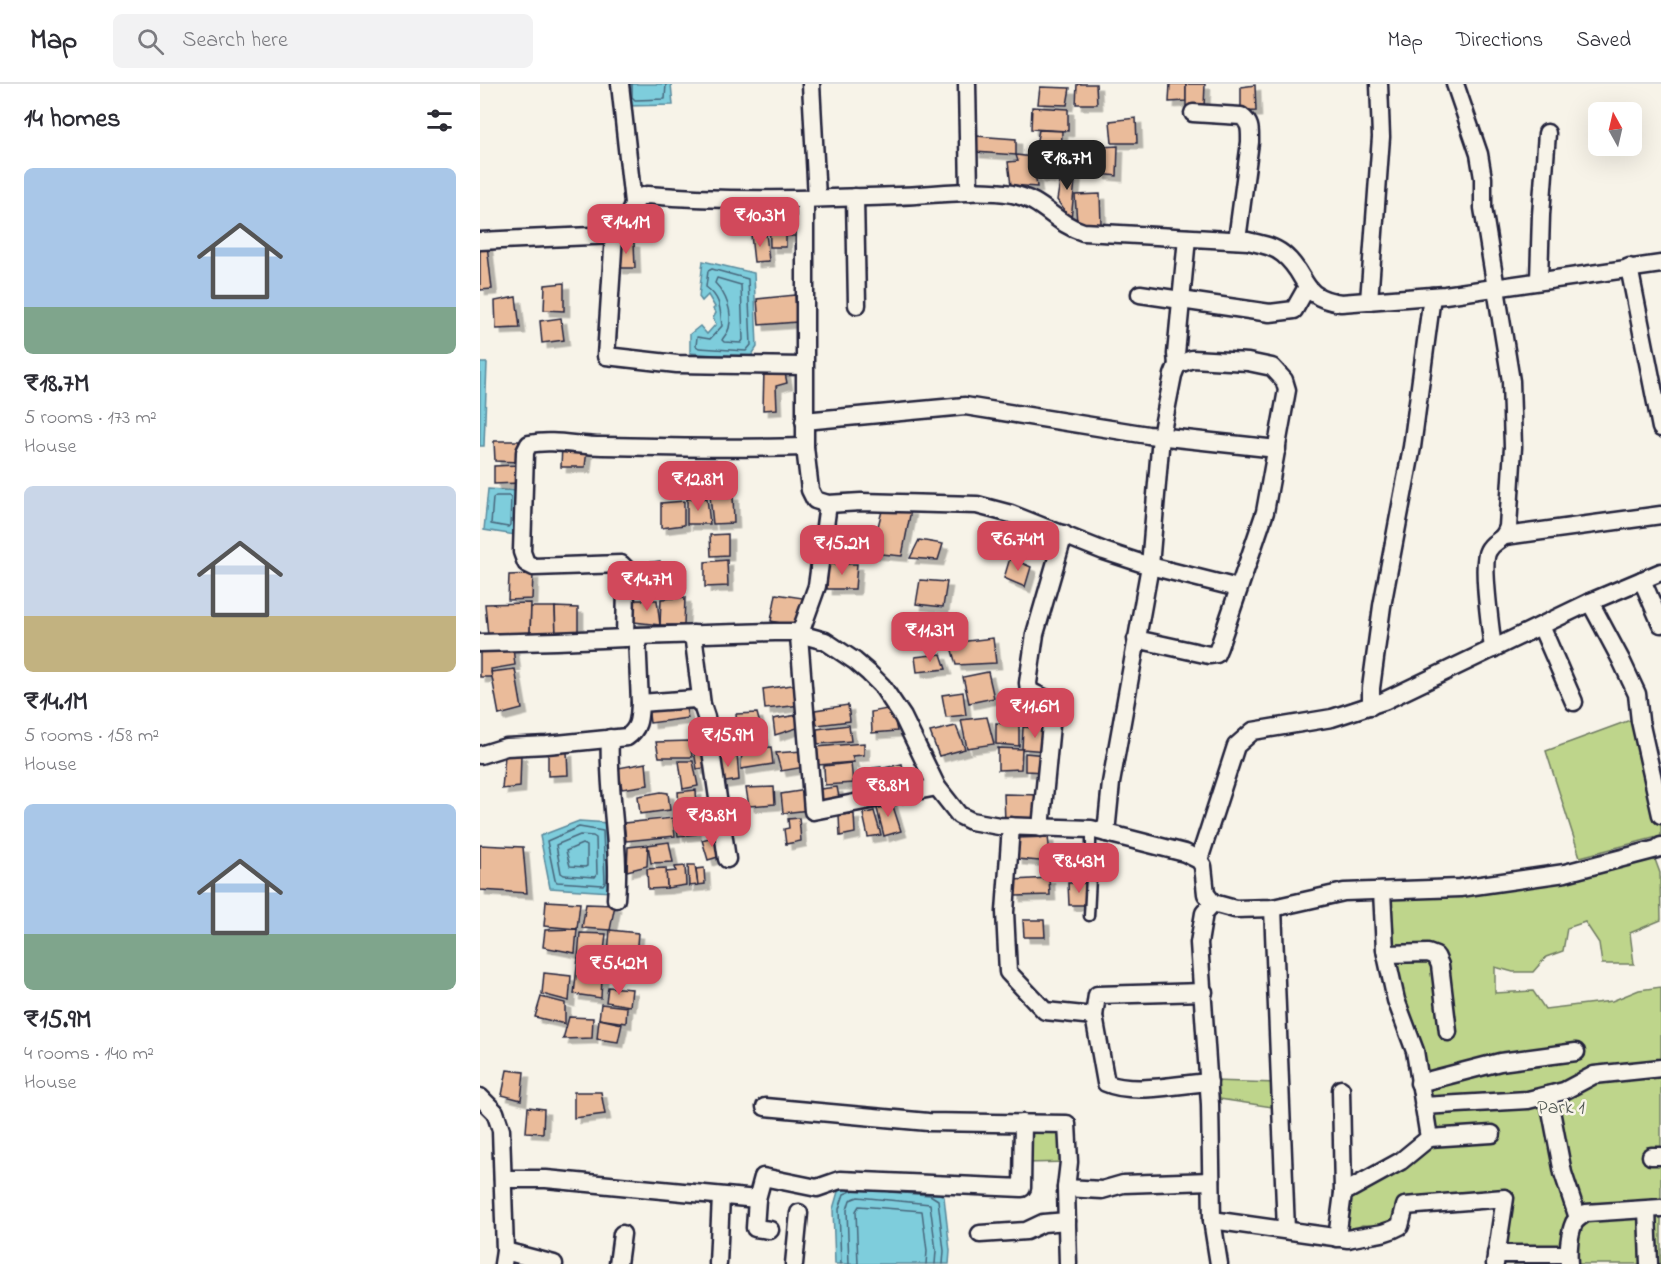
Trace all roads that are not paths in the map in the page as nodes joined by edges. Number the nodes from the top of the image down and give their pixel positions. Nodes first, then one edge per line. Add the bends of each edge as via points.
1 (620, 84) edge
2 (811, 84) edge
3 (967, 84) edge
4 (1379, 84) edge
5 (1455, 84) edge
6 (1194, 113) dead end
7 (1548, 133) dead end
8 (969, 192) junction
9 (855, 197) junction
10 (811, 199) junction
11 (633, 203) junction
12 (614, 235) junction
13 (1187, 238) junction
14 (1237, 240) junction
15 (480, 241) edge
16 (1661, 264) edge
17 (1629, 267) junction
18 (1539, 280) junction
19 (1307, 287) junction
20 (1496, 287) junction
21 (1140, 294) dead end
22 (1432, 296) junction
23 (1181, 300) junction
24 (1369, 301) junction
25 (856, 306) dead end
26 (1177, 365) junction
27 (804, 366) junction
28 (1656, 374) edge
29 (1660, 420) edge
30 (804, 421) junction
31 (1161, 436) junction
32 (804, 447) junction
33 (1277, 449) junction
34 (828, 504) junction
35 (1661, 515) edge
36 (1064, 534) junction
37 (1505, 536) junction
38 (1150, 566) junction
39 (1661, 572) edge
40 (1642, 580) junction
41 (1238, 588) junction
42 (1590, 602) junction
43 (1661, 624) edge
44 (1541, 626) junction
45 (693, 634) junction
46 (799, 636) junction
47 (631, 637) junction
48 (1136, 639) junction
49 (480, 643) edge
50 (1493, 649) junction
51 (1574, 702) dead end
52 (640, 703) junction
53 (702, 705) junction
54 (1371, 705) junction
55 (610, 738) junction
56 (1655, 754) edge
57 (480, 755) edge
58 (937, 788) junction
59 (1661, 815) edge
60 (1011, 826) junction
61 (1041, 828) junction
62 (1098, 831) junction
63 (1660, 852) edge
64 (728, 859) dead end
65 (1199, 860) junction
66 (1382, 891) junction
67 (615, 899) dead end
68 (1214, 903) junction
69 (1273, 908) junction
70 (1089, 916) dead end
71 (1386, 954) junction
72 (1204, 992) junction
73 (1094, 1016) junction
74 (1448, 1032) dead end
75 (1576, 1052) dead end
76 (1661, 1068) edge
77 (1209, 1082) junction
78 (1419, 1083) junction
79 (1341, 1089) dead end
80 (1548, 1095) junction
81 (480, 1097) edge
82 (765, 1107) dead end
83 (1424, 1107) junction
84 (1023, 1123) junction
85 (1492, 1134) dead end
86 (1429, 1138) junction
87 (503, 1179) junction
88 (1211, 1181) junction
89 (1066, 1188) junction
90 (1343, 1193) junction
91 (721, 1196) junction
92 (757, 1199) junction
93 (1654, 1209) edge
94 (799, 1214) dead end
95 (1578, 1218) junction
96 (1212, 1220) junction
97 (1067, 1221) junction
98 (770, 1230) dead end
99 (1286, 1230) junction
100 (622, 1234) dead end
101 (980, 1234) dead end
102 (1337, 1238) junction
103 (504, 1258) edge
104 (1495, 1259) edge
105 (1568, 1259) edge
106 (554, 1264) edge
107 (618, 1264) edge
108 (718, 1264) edge
109 (794, 1264) edge
110 (1068, 1264) edge
111 (1219, 1264) edge
112 (1649, 1264) edge

1 - 11 street
2 - 10 street
3 - 8 street
4 - 24 street via 1381,137
5 - 20 street via 1479,154
6 - 14 street via 1241,116 1250,127
7 - 18 street
8 - 9 street
8 - 13 street via 1023,197 1040,204 1068,228 1083,232
9 - 10 street
9 - 25 street
10 - 11 street via 647,195
10 - 27 street
11 - 12 street via 628,220
12 - 15 street
12 - 27 street via 606,356 677,364
13 - 14 street
13 - 23 street
14 - 19 street via 1272,247 1284,255
16 - 17 street
17 - 18 street
17 - 28 street
18 - 20 street
19 - 23 street via 1294,310 1285,312
19 - 24 street via 1327,301
20 - 22 street
20 - 37 street via 1511,381 1513,447
21 - 23 street
22 - 24 street
22 - 54 street via 1413,447 1382,606
23 - 26 street
26 - 31 street
26 - 33 street via 1192,360 1239,362 1272,367 1279,372 1287,390
27 - 30 street
28 - 29 street
30 - 31 street via 966,406
30 - 32 street
31 - 33 street
31 - 38 street
32 - 34 street via 810,490 815,500
32 - 47 street via 593,446 542,441 529,444 525,452 522,552 526,563 534,567 621,564 628,571
33 - 41 street via 1264,513
34 - 36 street via 976,505
34 - 46 street via 817,586
35 - 37 street
36 - 38 street
36 - 61 street via 1035,634 1028,683 1029,690 1053,704
37 - 50 street via 1488,549 1486,556
38 - 41 street
38 - 48 street
39 - 40 street
40 - 42 street
40 - 43 street
41 - 48 street via 1216,654
42 - 44 street
42 - 56 street via 1637,694
44 - 50 street
44 - 51 street
45 - 46 street via 792,632
45 - 47 street
45 - 53 street
46 - 58 street via 825,641 882,686 903,717
46 - 58 street via 813,811
47 - 49 street
47 - 52 street
48 - 62 street via 1111,783
50 - 54 street
52 - 53 street via 695,699
52 - 55 street via 635,732
53 - 64 street
54 - 65 street via 1332,718 1265,728 1240,740
55 - 57 street via 506,747
55 - 67 street via 608,768 617,856
56 - 59 street
58 - 60 street via 959,815 971,821
60 - 61 street
60 - 73 street via 1005,912 1008,972 1045,1011
61 - 62 street
62 - 65 street
62 - 70 lane
63 - 66 street via 1565,873 1460,888
65 - 68 street via 1206,894
66 - 69 street via 1344,892
66 - 71 street
68 - 69 street via 1234,909
68 - 72 street via 1204,913 1199,943
69 - 99 street
71 - 74 street via 1428,952 1436,956
71 - 78 street via 1396,1000 1415,1051
72 - 73 street via 1097,995
72 - 77 street
73 - 77 street via 1106,1083 1133,1089
75 - 78 street via 1500,1062
76 - 80 street via 1594,1075 1564,1092
77 - 88 street
78 - 83 street
79 - 90 street
80 - 83 street via 1505,1103
80 - 95 street via 1563,1173
81 - 87 street via 495,1112 501,1130
82 - 84 street via 928,1122
83 - 86 street
84 - 89 street via 1067,1124
84 - 92 street via 1022,1188 840,1180 817,1188 763,1177
85 - 86 street
86 - 90 street via 1401,1161
87 - 91 street via 546,1179
87 - 103 street
88 - 89 street via 1123,1184 1102,1190
88 - 96 street
89 - 97 street
90 - 102 street
91 - 92 street
91 - 108 street
92 - 98 street via 754,1228
93 - 95 street via 1586,1213
93 - 112 street
94 - 109 street
95 - 105 street
96 - 99 street
96 - 111 street
97 - 101 street via 1043,1222 1026,1231
97 - 110 street
99 - 102 street
100 - 107 street
102 - 104 street via 1388,1233 1400,1226 1405,1206 1504,1198
103 - 106 street
104 - 105 street

